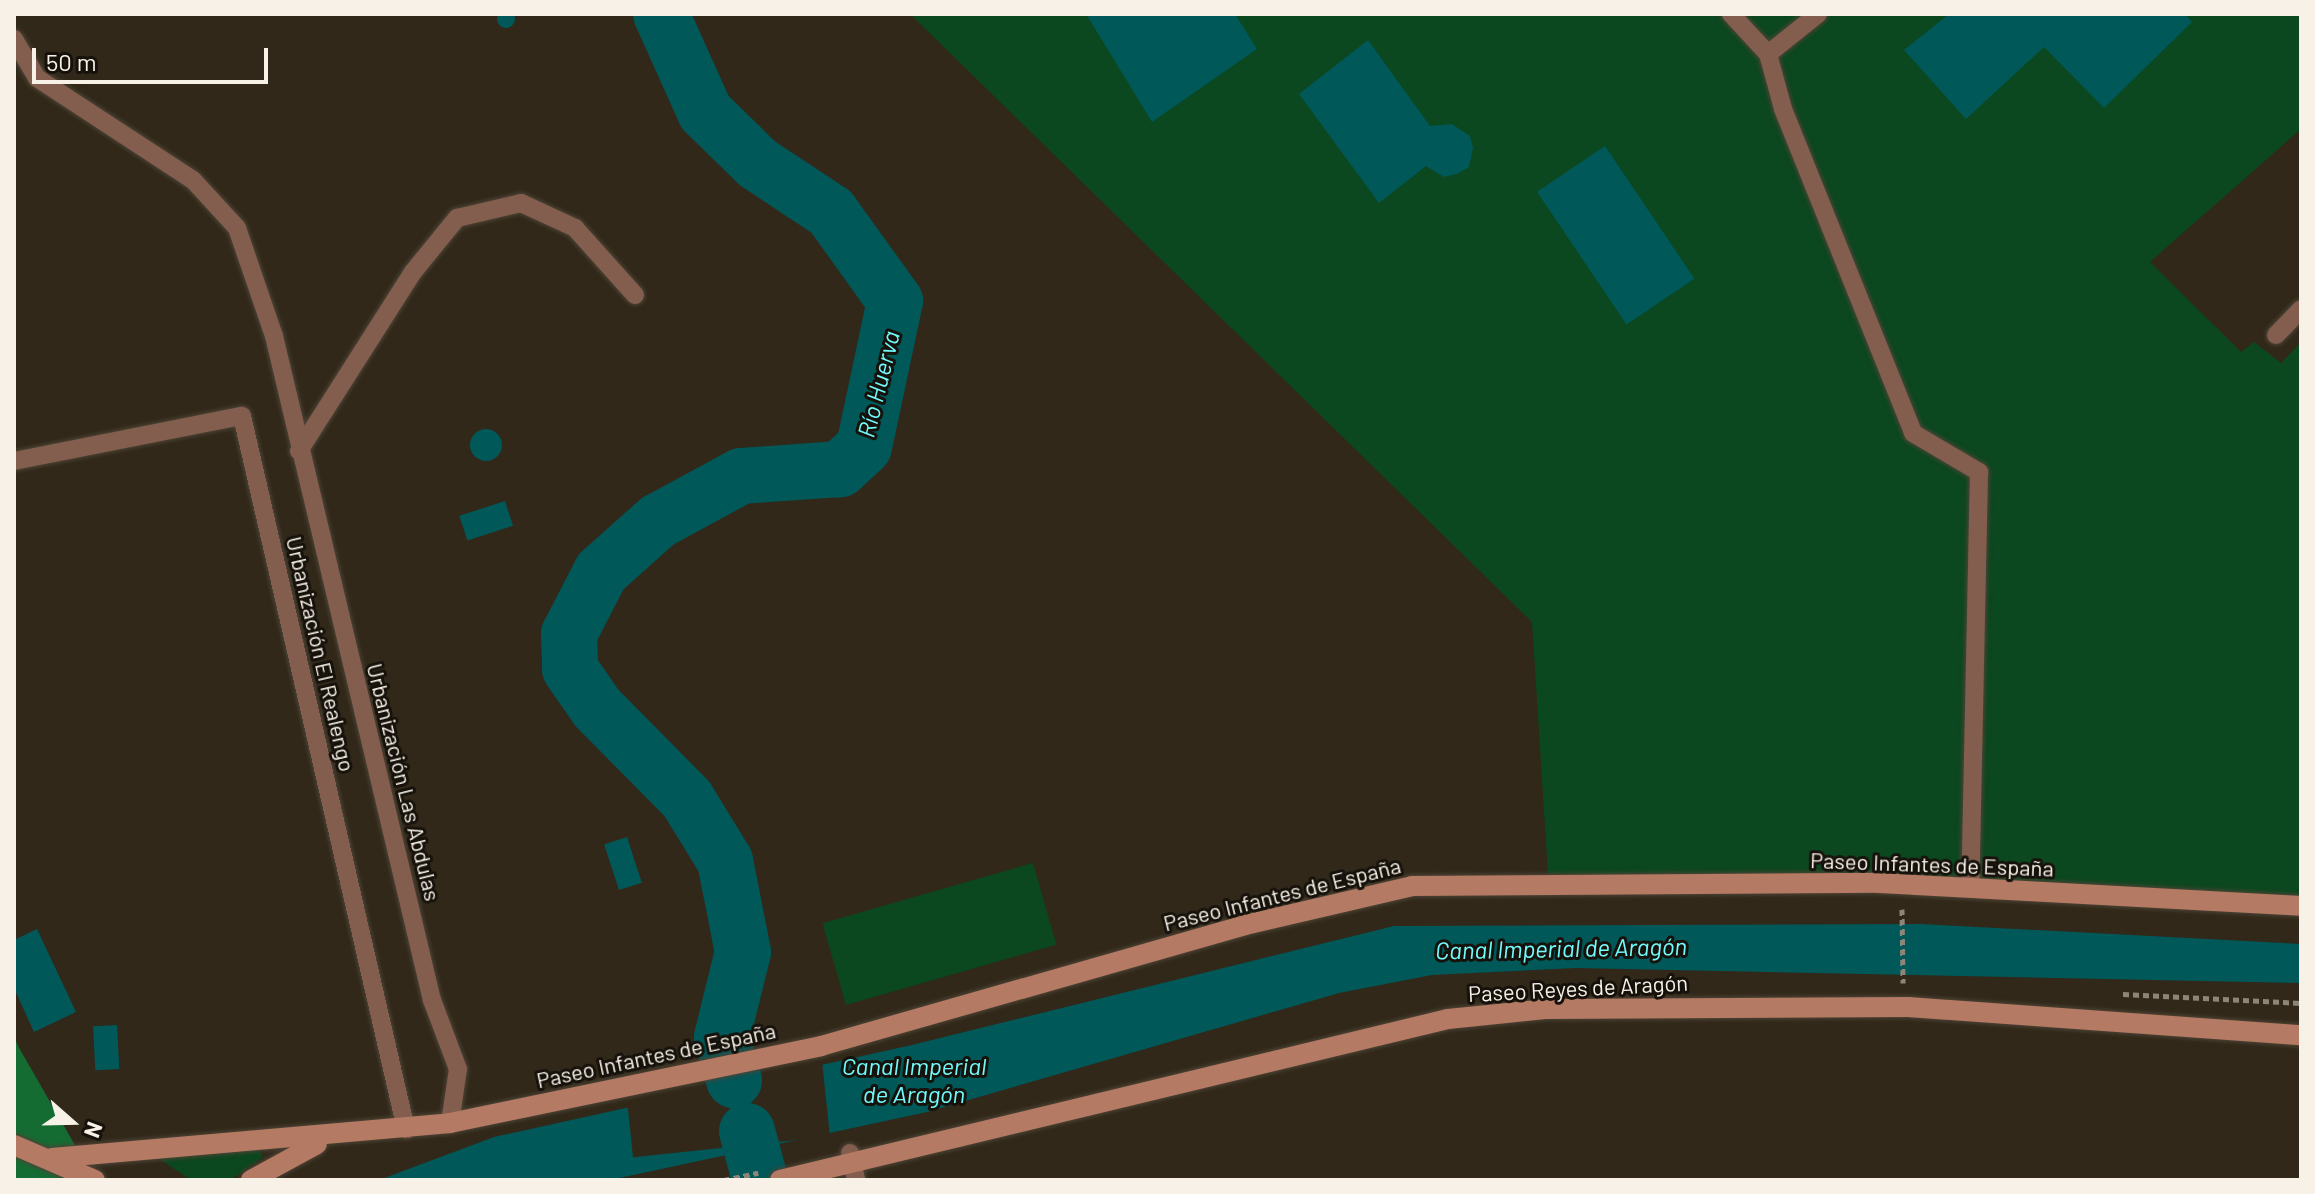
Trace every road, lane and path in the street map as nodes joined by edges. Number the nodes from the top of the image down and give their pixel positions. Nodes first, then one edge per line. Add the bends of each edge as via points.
1 (1731, 14) edge
2 (1818, 14) edge
3 (14, 39) edge
4 (1768, 54) junction
5 (635, 295) dead end
6 (2301, 309) edge
7 (2276, 335) dead end
8 (299, 451) junction
9 (14, 461) edge
10 (1970, 887) junction
11 (2301, 906) edge
12 (1902, 917) dead end
13 (1902, 977) dead end
14 (2301, 1035) edge
15 (450, 1123) junction
16 (406, 1129) junction
17 (344, 1136) junction
18 (14, 1145) edge
19 (52, 1158) junction
20 (848, 1167) edge
21 (95, 1180) edge
22 (251, 1180) edge
23 (780, 1180) edge

1 - 4 lane
2 - 4 lane
3 - 8 lane, Urbanización Las Abdulas via 37,78 193,180 237,228 274,336
4 - 10 lane via 1783,109 1913,433 1979,472
5 - 8 lane via 575,228 521,203 457,218 413,272
6 - 7 lane
8 - 15 lane, Urbanización Las Abdulas via 432,1000 458,1069
9 - 16 lane, Urbanización El Realengo via 242,416
10 - 11 street, Paseo Infantes de España
10 - 15 street, Paseo Infantes de España via 1412,886 1245,925 821,1046
12 - 13 path
14 - 20 street, Paseo Reyes de Aragón via 1908,1007 1547,1009 1448,1019
15 - 16 street, Paseo Infantes de España
16 - 17 street, Paseo Infantes de España
17 - 19 street, Paseo Infantes de España
17 - 22 street, Paseo Infantes de España via 294,1153
18 - 19 street, Paseo Infantes de España
19 - 21 street, Paseo Infantes de España
20 - 23 street, Paseo Reyes de Aragón

